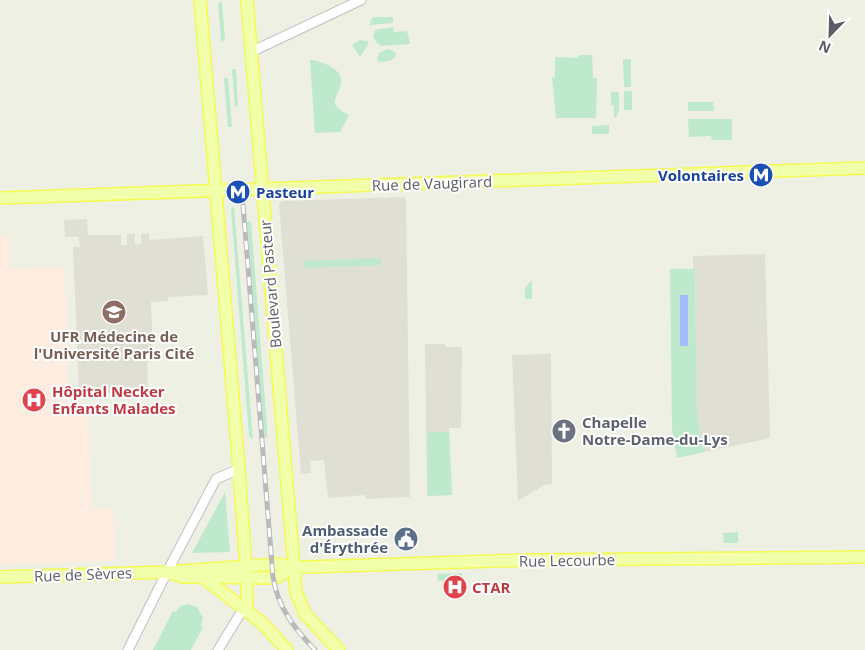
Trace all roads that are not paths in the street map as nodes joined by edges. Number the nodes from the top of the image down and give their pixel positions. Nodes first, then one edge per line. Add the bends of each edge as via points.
1 (200, 0) edge
2 (247, 0) edge
3 (361, 0) edge
4 (252, 52) junction
5 (865, 168) edge
6 (262, 189) junction
7 (215, 191) junction
8 (0, 198) edge
9 (239, 469) junction
10 (865, 557) edge
11 (246, 566) junction
12 (293, 567) junction
13 (167, 572) junction
14 (0, 577) edge
15 (204, 578) junction
16 (247, 578) junction
17 (272, 578) joint
18 (243, 609) junction
19 (128, 650) edge
20 (218, 650) edge
21 (288, 650) edge
22 (339, 650) edge

1 - 7 main road
2 - 4 main road, Boulevard Pasteur
3 - 4 street
4 - 6 main road, Boulevard Pasteur
5 - 6 main road, Rue de Vaugirard
6 - 7 main road, Rue de Vaugirard
6 - 12 main road, Boulevard Pasteur
7 - 8 main road, Rue de Vaugirard
7 - 9 main road
9 - 11 main road
9 - 13 street via 216,479
10 - 12 main road, Rue Lecourbe via 520,560
11 - 12 main road, Rue de Sèvres via 278,564
11 - 13 main road, Rue de Sèvres
11 - 16 main road
12 - 17 main road, Rue Lecourbe
12 - 22 main road, Boulevard Pasteur via 300,608
13 - 14 main road, Rue de Sèvres
13 - 15 main road, Rue de Sèvres
13 - 19 street
15 - 16 main road, Rue de Sèvres
15 - 18 main road
16 - 17 main road, Rue de Sèvres
16 - 18 main road via 247,603
18 - 20 street
18 - 21 main road via 261,622

